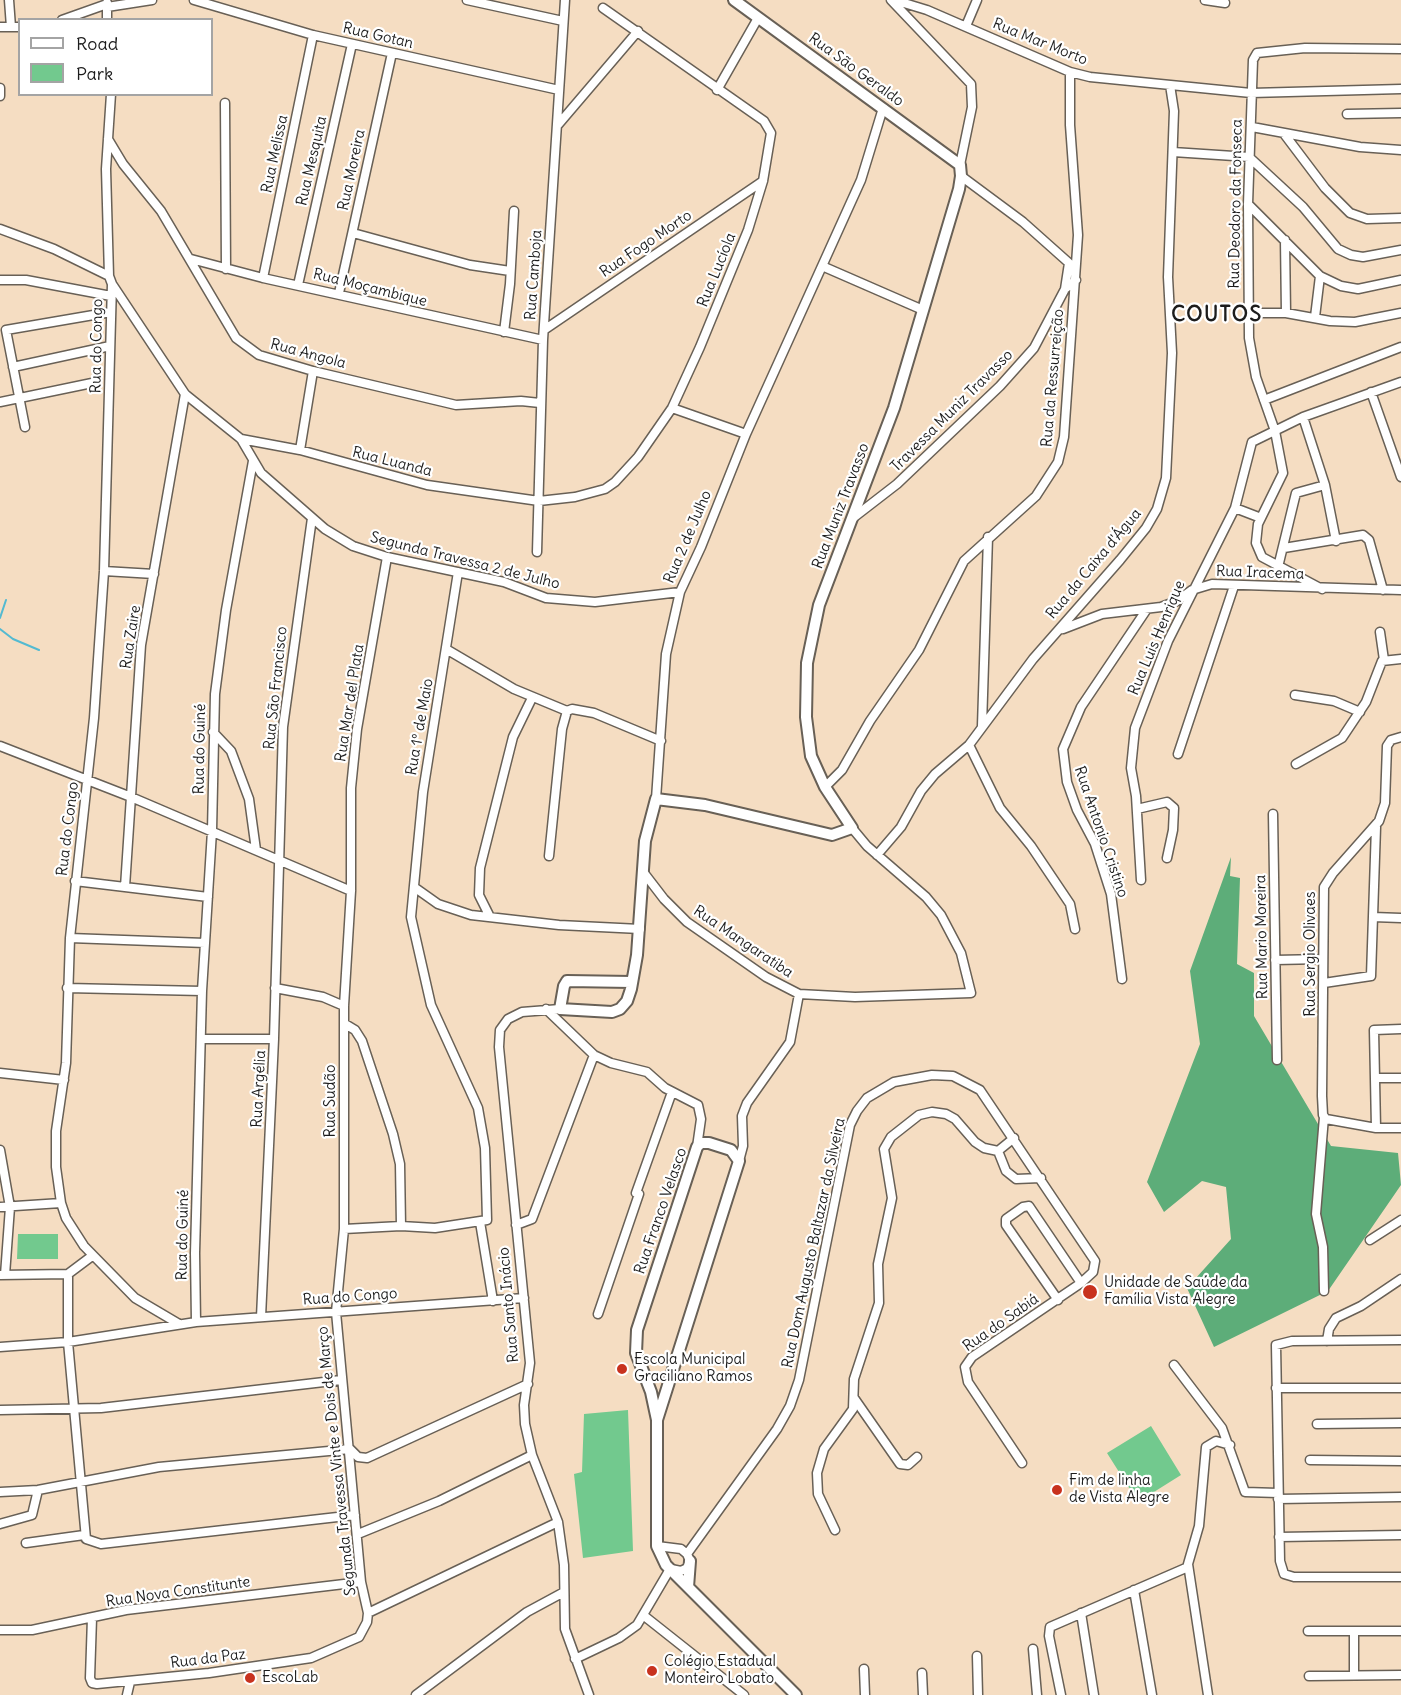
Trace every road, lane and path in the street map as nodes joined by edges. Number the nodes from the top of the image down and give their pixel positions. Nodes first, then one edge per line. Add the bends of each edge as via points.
1 (9, 0) edge
2 (152, 0) edge
3 (194, 0) edge
4 (467, 0) edge
5 (565, 0) edge
6 (734, 0) edge
7 (892, 0) edge
8 (977, 0) edge
9 (1206, 0) edge
10 (107, 3) edge
11 (496, 3) edge
12 (1225, 3) dead end
13 (603, 8) dead end
14 (67, 18) edge
15 (758, 18) junction
16 (563, 21) junction
17 (966, 26) junction
18 (0, 27) edge
19 (15, 27) edge
20 (638, 31) junction
21 (313, 35) junction
22 (352, 44) junction
23 (1401, 49) edge
24 (392, 53) junction
25 (1070, 72) junction
26 (1170, 85) junction
27 (0, 88) edge
28 (1401, 89) edge
29 (559, 90) junction
30 (717, 90) junction
31 (1251, 93) junction
32 (0, 96) edge
33 (111, 96) edge
34 (225, 103) dead end
35 (883, 108) junction
36 (1401, 113) edge
37 (1347, 114) dead end
38 (557, 126) junction
39 (1252, 127) junction
40 (1285, 135) junction
41 (108, 139) junction
42 (1401, 150) edge
43 (1173, 152) junction
44 (1249, 158) junction
45 (961, 170) junction
46 (763, 181) junction
47 (1248, 204) junction
48 (514, 211) dead end
49 (1401, 218) edge
50 (0, 229) edge
51 (352, 233) junction
52 (1285, 240) junction
53 (1401, 250) edge
54 (191, 259) junction
55 (822, 266) junction
56 (226, 269) junction
57 (510, 271) junction
58 (1320, 276) junction
59 (263, 278) junction
60 (0, 280) edge
61 (111, 280) junction
62 (1076, 280) junction
63 (1401, 280) edge
64 (298, 285) junction
65 (1065, 289) junction
66 (339, 293) junction
67 (111, 296) junction
68 (923, 310) junction
69 (111, 312) junction
70 (1248, 313) junction
71 (1286, 313) junction
72 (1401, 313) edge
73 (1315, 317) junction
74 (544, 330) junction
75 (504, 332) junction
76 (543, 340) junction
77 (110, 346) junction
78 (1401, 347) edge
79 (13, 367) junction
80 (313, 371) junction
81 (1401, 382) edge
82 (92, 383) dead end
83 (1371, 392) junction
84 (186, 394) junction
85 (18, 398) junction
86 (1264, 400) junction
87 (0, 402) edge
88 (540, 403) junction
89 (672, 408) junction
90 (1303, 417) junction
91 (25, 427) dead end
92 (1275, 431) junction
93 (746, 434) junction
94 (241, 439) junction
95 (300, 450) junction
96 (253, 461) junction
97 (1401, 477) edge
98 (1324, 485) junction
99 (539, 501) junction
100 (1235, 508) junction
101 (312, 518) junction
102 (853, 518) junction
103 (1261, 518) junction
104 (988, 537) junction
105 (1336, 541) junction
106 (1284, 548) junction
107 (537, 552) dead end
108 (387, 557) junction
109 (1278, 567) junction
110 (104, 571) junction
111 (458, 572) junction
112 (154, 574) junction
113 (1234, 586) junction
114 (1322, 589) junction
115 (1192, 590) junction
116 (1383, 590) junction
117 (1401, 590) edge
118 (680, 592) junction
119 (1147, 609) junction
120 (1380, 632) dead end
121 (1056, 633) junction
122 (446, 649) junction
123 (1401, 659) edge
124 (1384, 660) junction
125 (1295, 695) dead end
126 (532, 698) junction
127 (1360, 712) junction
128 (565, 714) junction
129 (982, 726) junction
130 (213, 732) junction
131 (1401, 737) edge
132 (661, 741) junction
133 (969, 745) junction
134 (0, 746) edge
135 (1178, 754) dead end
136 (1296, 764) dead end
137 (87, 779) junction
138 (825, 787) junction
139 (131, 797) junction
140 (656, 799) junction
141 (1137, 809) junction
142 (1273, 814) dead end
143 (1376, 826) junction
144 (852, 828) junction
145 (212, 831) junction
146 (256, 850) junction
147 (877, 855) junction
148 (549, 856) dead end
149 (1167, 858) dead end
150 (280, 862) junction
151 (644, 873) junction
152 (1141, 880) dead end
153 (75, 881) junction
154 (125, 887) junction
155 (414, 887) junction
156 (351, 891) junction
157 (208, 897) junction
158 (490, 917) junction
159 (1374, 917) junction
160 (1401, 918) edge
161 (640, 929) junction
162 (1075, 929) dead end
163 (69, 938) junction
164 (206, 943) junction
165 (1323, 958) junction
166 (1275, 960) junction
167 (1122, 979) dead end
168 (632, 981) junction
169 (1324, 983) junction
170 (68, 988) junction
171 (275, 988) junction
172 (202, 991) junction
173 (799, 994) junction
174 (953, 994) joint
175 (625, 1005) joint
176 (344, 1006) junction
177 (546, 1009) junction
178 (560, 1009) junction
179 (345, 1024) junction
180 (1401, 1029) edge
181 (274, 1039) junction
182 (201, 1040) junction
183 (594, 1055) junction
184 (1277, 1060) dead end
185 (0, 1073) edge
186 (1375, 1078) junction
187 (1401, 1078) edge
188 (64, 1080) junction
189 (672, 1092) junction
190 (1324, 1117) junction
191 (1376, 1128) junction
192 (1401, 1128) edge
193 (1014, 1138) junction
194 (697, 1147) junction
195 (0, 1150) edge
196 (998, 1151) junction
197 (739, 1161) junction
198 (1041, 1178) junction
199 (61, 1203) junction
200 (0, 1207) edge
201 (10, 1207) junction
202 (484, 1219) junction
203 (1401, 1220) edge
204 (516, 1225) junction
205 (401, 1226) junction
206 (344, 1229) junction
207 (1370, 1240) dead end
208 (92, 1256) junction
209 (1095, 1266) joint
210 (68, 1274) junction
211 (3, 1275) edge
212 (1401, 1279) edge
213 (1081, 1282) junction
214 (1324, 1291) dead end
215 (524, 1298) junction
216 (1058, 1300) junction
217 (493, 1301) junction
218 (336, 1312) junction
219 (597, 1314) dead end
220 (261, 1317) junction
221 (196, 1322) junction
222 (179, 1324) junction
223 (1401, 1340) edge
224 (1327, 1341) junction
225 (68, 1342) junction
226 (0, 1347) edge
227 (1174, 1365) dead end
228 (341, 1380) junction
229 (528, 1384) junction
230 (1276, 1388) junction
231 (1401, 1388) edge
232 (854, 1398) junction
233 (0, 1410) edge
234 (74, 1410) junction
235 (657, 1420) junction
236 (1401, 1423) edge
237 (1317, 1424) dead end
238 (1230, 1445) junction
239 (350, 1449) junction
240 (532, 1455) junction
241 (917, 1457) dead end
242 (1310, 1460) dead end
243 (1401, 1461) edge
244 (1022, 1462) dead end
245 (79, 1481) junction
246 (38, 1490) junction
247 (0, 1492) edge
248 (1278, 1496) junction
249 (1401, 1497) edge
250 (355, 1515) junction
251 (558, 1522) junction
252 (0, 1524) edge
253 (835, 1530) dead end
254 (84, 1534) junction
255 (358, 1534) junction
256 (1401, 1535) edge
257 (1279, 1537) junction
258 (26, 1543) dead end
259 (657, 1546) junction
260 (675, 1550) junction
261 (688, 1557) junction
262 (1188, 1567) junction
263 (670, 1569) junction
264 (1401, 1577) edge
265 (361, 1581) junction
266 (688, 1587) junction
267 (1134, 1590) junction
268 (564, 1592) junction
269 (368, 1612) junction
270 (1081, 1612) junction
271 (643, 1615) junction
272 (92, 1618) junction
273 (0, 1630) edge
274 (1308, 1631) dead end
275 (1354, 1631) junction
276 (1401, 1631) edge
277 (1033, 1649) dead end
278 (976, 1656) dead end
279 (575, 1659) junction
280 (864, 1669) dead end
281 (922, 1673) dead end
282 (1401, 1675) edge
283 (1309, 1676) dead end
284 (1354, 1676) junction
285 (129, 1682) junction
286 (587, 1694) edge
287 (127, 1695) edge
288 (416, 1695) edge
289 (744, 1695) edge
290 (796, 1695) edge
291 (865, 1695) edge
292 (923, 1695) edge
293 (978, 1695) edge
294 (1037, 1695) edge
295 (1061, 1695) edge
296 (1094, 1695) edge
297 (1152, 1695) edge
298 (1208, 1695) edge

1 - 19 street
2 - 10 street
3 - 21 street, Rua Gotan
4 - 11 street
5 - 16 street, Rua Camboja
6 - 15 street, Rua São Geraldo
7 - 17 street, Rua Mar Morto
7 - 45 street, Rua Muniz Travasso via 971,84 972,107
8 - 17 street
9 - 12 street
10 - 14 street
11 - 16 street
13 - 20 street, Rua Lucíola
15 - 30 street
15 - 35 street, Rua São Geraldo
16 - 29 street, Rua Camboja
17 - 25 street, Rua Mar Morto
18 - 19 street
20 - 30 street, Rua Lucíola
20 - 38 street
21 - 22 street, Rua Gotan
21 - 59 street, Rua Melissa
22 - 24 street, Rua Gotan
22 - 64 street, Rua Mesquita
23 - 31 street, Rua Deodoro da Fonseca via 1305,48 1257,53
24 - 29 street, Rua Gotan
24 - 51 street, Rua Moreira
25 - 26 street, Rua Mar Morto
25 - 62 street, Rua da Ressurreição via 1071,151 1078,203
26 - 31 street, Rua Mar Morto
26 - 43 street, Rua da Caixa d'Água
27 - 32 street
28 - 31 street, Rua Mar Morto
29 - 38 street, Rua Camboja
30 - 46 street, Rua Lucíola via 770,128
31 - 39 street, Rua Deodoro da Fonseca
33 - 41 street, Rua do Congo
34 - 56 street
35 - 45 street, Rua São Geraldo
35 - 55 street, Rua 2 de Julho via 861,180
36 - 37 street
38 - 74 street, Rua Camboja
39 - 40 street
39 - 44 street, Rua Deodoro da Fonseca
40 - 42 street
40 - 49 street via 1325,188 1350,213 1367,219
41 - 54 street, Rua Angola
41 - 61 street, Rua do Congo via 106,190
43 - 44 street
43 - 121 street, Rua da Caixa d'Água via 1168,278 1172,353 1162,496 1146,528
44 - 47 street, Rua Deodoro da Fonseca
44 - 53 street via 1303,207 1338,249 1363,257
45 - 65 street via 1069,263
45 - 68 street, Rua Muniz Travasso via 959,189
46 - 74 street, Rua Fogo Morto
46 - 89 street, Rua Lucíola via 748,230
47 - 52 street
47 - 70 street, Rua Deodoro da Fonseca
48 - 57 street
50 - 61 street via 54,249
51 - 57 street via 470,265
51 - 66 street, Rua Moreira
52 - 58 street
52 - 71 street
54 - 56 street, Rua Moçambique
54 - 80 street, Rua Angola via 236,338 259,355
55 - 68 street
55 - 93 street, Rua 2 de Julho
56 - 59 street, Rua Moçambique
57 - 75 street
58 - 63 street via 1351,289
58 - 73 street
59 - 64 street, Rua Moçambique
60 - 67 street via 26,280
61 - 67 street, Rua do Congo
61 - 84 street, Segunda Travessa 2 de Julho
62 - 65 street, Travessa Muniz Travasso
62 - 104 street, Rua da Ressurreição via 1064,437 1058,462 1036,496
64 - 66 street, Rua Moçambique
65 - 102 street, Travessa Muniz Travasso via 1034,348 1022,362 897,484
66 - 75 street, Rua Moçambique
67 - 69 street, Rua do Congo
68 - 102 street, Rua Muniz Travasso via 894,408
69 - 77 street, Rua do Congo
69 - 79 street via 6,330
70 - 71 street
70 - 86 street, Rua Deodoro da Fonseca via 1252,358
71 - 73 street
72 - 73 street via 1355,322
74 - 76 street, Rua Camboja
75 - 76 street, Rua Moçambique
76 - 88 street, Rua Camboja
77 - 79 street
77 - 110 street, Rua do Congo
78 - 86 street
79 - 85 street
80 - 88 street, Rua Angola via 456,405
80 - 95 street
81 - 83 street, Rua Luis Henrique
82 - 85 street
83 - 90 street, Rua Luis Henrique
83 - 97 street
84 - 94 street, Segunda Travessa 2 de Julho
84 - 112 street, Rua Zaire
85 - 87 street
85 - 91 street
86 - 92 street, Rua Deodoro da Fonseca
88 - 99 street, Rua Camboja
89 - 93 street
89 - 99 street, Rua Lucíola via 615,482 591,494
90 - 92 street, Rua Luis Henrique
90 - 98 street
92 - 100 street, Rua Luis Henrique via 1252,442
92 - 103 street, Rua Deodoro da Fonseca via 1283,473
93 - 118 street, Rua 2 de Julho
94 - 95 street, Rua Luanda
94 - 96 street, Segunda Travessa 2 de Julho
95 - 99 street, Rua Luanda via 427,485
96 - 101 street, Segunda Travessa 2 de Julho
96 - 130 street, Rua do Guiné via 226,610
98 - 105 street
98 - 106 street via 1296,493
99 - 107 street, Rua Camboja
100 - 103 street
100 - 115 street, Rua Luis Henrique
101 - 108 street, Segunda Travessa 2 de Julho via 353,546
101 - 150 street, Rua São Francisco via 283,727
102 - 138 street, Rua Muniz Travasso via 819,605 807,663 807,738
103 - 109 street, Rua Deodoro da Fonseca via 1256,532 1258,549 1262,557
104 - 129 street
104 - 138 street, Rua da Ressurreição via 964,561 919,650 842,770
105 - 106 street
105 - 116 street via 1367,537
106 - 109 street
108 - 111 street, Segunda Travessa 2 de Julho
108 - 156 street, Rua Mar del Plata via 354,744
109 - 114 street, Rua Deodoro da Fonseca
110 - 112 street
110 - 137 street, Rua do Congo
111 - 118 street, Segunda Travessa 2 de Julho via 510,584 546,598 579,602
111 - 122 street, Rua 1º de Maio
112 - 139 street, Rua Zaire via 140,656
113 - 114 street, Rua Iracema
113 - 115 street, Rua Iracema via 1212,584
113 - 135 street
114 - 116 street, Rua Iracema
115 - 119 street, Rua Iracema via 1177,601
115 - 141 street, Rua Luis Henrique via 1161,657 1135,728 1131,760
116 - 117 street, Rua Iracema
118 - 132 street, Rua 2 de Julho via 666,654
119 - 121 street, Rua Iracema via 1087,617
119 - 167 street, Rua Antonio Cristino via 1081,707 1063,749 1067,782 1095,844 1111,894
120 - 124 street
121 - 129 street, Rua da Caixa d'Água
122 - 126 street
122 - 155 street, Rua 1º de Maio via 423,792
123 - 124 street
124 - 127 street
125 - 127 street via 1334,701
126 - 128 street
126 - 158 street via 513,737 480,868 479,896
127 - 136 street via 1342,738
128 - 132 street via 594,713
128 - 148 street
129 - 133 street, Rua da Caixa d'Água
130 - 145 street, Rua do Guiné
130 - 146 street via 231,751 249,799
131 - 143 street, Rua Sergio Olivaes via 1389,742 1385,803
132 - 140 street, Rua 2 de Julho
133 - 147 street, Rua da Caixa d'Água via 926,785 901,827
133 - 162 street via 1000,808 1070,904
134 - 137 street
137 - 139 street
137 - 153 street, Rua do Congo
138 - 144 street, Rua Muniz Travasso
139 - 145 street
139 - 154 street, Rua Zaire
140 - 144 street via 705,805 832,835
140 - 151 street, Rua 2 de Julho via 648,825
141 - 149 street via 1170,803 1174,808
141 - 152 street, Rua Luis Henrique
142 - 166 street, Rua Mario Moreira
143 - 159 street
143 - 165 street, Rua Sergio Olivaes via 1325,884
144 - 147 street, Rua Muniz Travasso
145 - 146 street
145 - 157 street, Rua do Guiné
146 - 150 street
147 - 174 street, Rua Muniz Travasso via 930,901 952,933 964,962 970,993
150 - 156 street
150 - 171 street, Rua Argélia
151 - 161 street, Rua 2 de Julho
151 - 173 street, Rua Mangaratiba via 687,922 766,977
153 - 154 street
153 - 163 street, Rua do Congo
154 - 157 street
155 - 158 street via 448,908
155 - 202 street, Rua 1º de Maio via 411,917 428,999 478,1108 484,1148
156 - 176 street, Rua Sudão
157 - 164 street, Rua do Guiné
158 - 161 street
159 - 160 street
159 - 169 street via 1371,976
161 - 168 street, Rua 2 de Julho
163 - 164 street
163 - 170 street, Rua do Congo
164 - 172 street, Rua do Guiné
165 - 166 street
165 - 169 street, Rua Sergio Olivaes
166 - 184 street, Rua Mario Moreira
168 - 175 street, Rua 2 de Julho
168 - 178 street via 567,981
169 - 190 street, Rua Sergio Olivaes
170 - 172 street
170 - 188 street, Rua do Congo
171 - 176 street via 323,997
171 - 181 street, Rua Argélia
172 - 182 street, Rua do Guiné
173 - 174 street, Rua Mangaratiba via 855,998
173 - 197 street via 790,1042 742,1116
175 - 178 street, Rua Santo Inácio via 612,1012
176 - 179 street, Rua Sudão
177 - 178 street, Rua Santo Inácio
177 - 183 street
177 - 204 street, Rua Santo Inácio via 513,1015 503,1024 499,1038
179 - 205 street via 362,1041 393,1134 400,1164
179 - 206 street, Rua Sudão
180 - 186 street via 1374,1030
181 - 182 street
181 - 220 street, Rua Argélia
182 - 221 street, Rua do Guiné
183 - 189 street via 647,1072
183 - 204 street, Rua Santo Inácio via 532,1220
185 - 188 street
186 - 187 street
186 - 191 street
188 - 199 street, Rua do Congo via 56,1145
189 - 194 street via 698,1105 701,1119
189 - 219 street
190 - 191 street
190 - 214 street, Rua Sergio Olivaes via 1316,1214 1323,1247
191 - 192 street
193 - 196 street
193 - 198 street, Rua Dom Augusto Baltazar da Silveira
193 - 261 street, Rua Dom Augusto Baltazar da Silveira via 980,1090 953,1076 932,1075 894,1082 867,1098 856,1111 850,1125 800,1380 790,1406
194 - 197 street, Rua Franco Velasco via 705,1142 724,1147
194 - 235 street, Rua Franco Velasco via 635,1341
195 - 201 street
196 - 198 street via 1006,1171 1016,1179
196 - 232 street via 975,1142 955,1119 940,1112 919,1115 888,1142 884,1156 892,1198 878,1264 879,1303 854,1379
197 - 235 street, Rua Franco Velasco
198 - 209 street, Rua Dom Augusto Baltazar da Silveira via 1093,1256
199 - 201 street
199 - 208 street, Rua do Congo via 75,1233
200 - 201 street
201 - 211 street
202 - 205 street via 435,1228
202 - 217 street, Rua 1º de Maio
203 - 207 street
204 - 215 street, Rua Santo Inácio
205 - 206 street
206 - 218 street, Rua Sudão
208 - 210 street
208 - 222 street, Rua do Congo via 135,1298
209 - 213 street, Rua do Sabiá
210 - 211 street
210 - 225 street
212 - 224 street via 1336,1318
213 - 216 street, Rua do Sabiá
213 - 216 street, Rua do Sabiá via 1029,1206 1006,1219 1006,1225
215 - 217 street, Rua do Congo
215 - 229 street, Rua Santo Inácio
216 - 244 street, Rua do Sabiá via 972,1357 965,1367 968,1382
217 - 218 street, Rua do Congo
218 - 220 street, Rua do Congo
218 - 228 street, Segunda Travessa Vinte e Dois de Março
220 - 221 street, Rua do Congo
221 - 222 street, Rua do Congo
222 - 225 street, Rua do Congo
223 - 224 street
224 - 230 street via 1288,1341 1276,1346
225 - 226 street, Rua do Congo
225 - 234 street
227 - 238 street via 1218,1422
228 - 234 street
228 - 239 street, Segunda Travessa Vinte e Dois de Março
229 - 239 street via 367,1458
229 - 240 street, Rua Santo Inácio via 524,1415
230 - 231 street
230 - 248 street
232 - 241 street via 900,1464 908,1465
232 - 253 street via 850,1414 824,1449 817,1473 818,1494
233 - 234 street
234 - 245 street
235 - 259 street, Rua Franco Velasco
236 - 237 street
238 - 248 street via 1245,1492
238 - 262 street via 1216,1442 1206,1447 1199,1527
239 - 245 street via 159,1467
239 - 250 street, Segunda Travessa Vinte e Dois de Março
240 - 251 street, Rua Santo Inácio
240 - 255 street via 439,1501
242 - 243 street
245 - 246 street
245 - 254 street
246 - 247 street
246 - 252 street via 32,1515
248 - 249 street
248 - 257 street
250 - 254 street via 101,1544 88,1540
250 - 255 street, Segunda Travessa Vinte e Dois de Março
251 - 268 street, Rua Santo Inácio
251 - 269 street, Segunda Travessa Vinte e Dois de Março
254 - 258 street
255 - 265 street, Segunda Travessa Vinte e Dois de Março
256 - 257 street
257 - 264 street via 1281,1567 1288,1576
259 - 260 street
259 - 263 street, Rua Franco Velasco
260 - 261 street via 681,1549
260 - 263 street via 668,1559
261 - 263 street via 684,1570
261 - 266 street
262 - 267 street
262 - 298 street
263 - 266 street, Rua Franco Velasco
263 - 271 street
265 - 269 street, Segunda Travessa Vinte e Dois de Março
265 - 272 street, Rua Nova Constitunte via 126,1610
266 - 290 street, Rua Franco Velasco
267 - 270 street
267 - 297 street
268 - 279 street, Rua Santo Inácio via 565,1629
268 - 288 street via 527,1612
269 - 285 street, Rua da Paz via 368,1622 359,1637 310,1658
270 - 295 street via 1054,1624 1049,1631
270 - 296 street
271 - 279 street via 629,1632
271 - 289 street
272 - 273 street, Rua Nova Constitunte via 32,1630
272 - 285 street, Rua da Paz via 91,1681
274 - 275 street
275 - 276 street
275 - 284 street
277 - 294 street
278 - 293 street
279 - 286 street, Rua Santo Inácio
280 - 291 street
281 - 292 street
282 - 284 street
283 - 284 street
285 - 287 street

